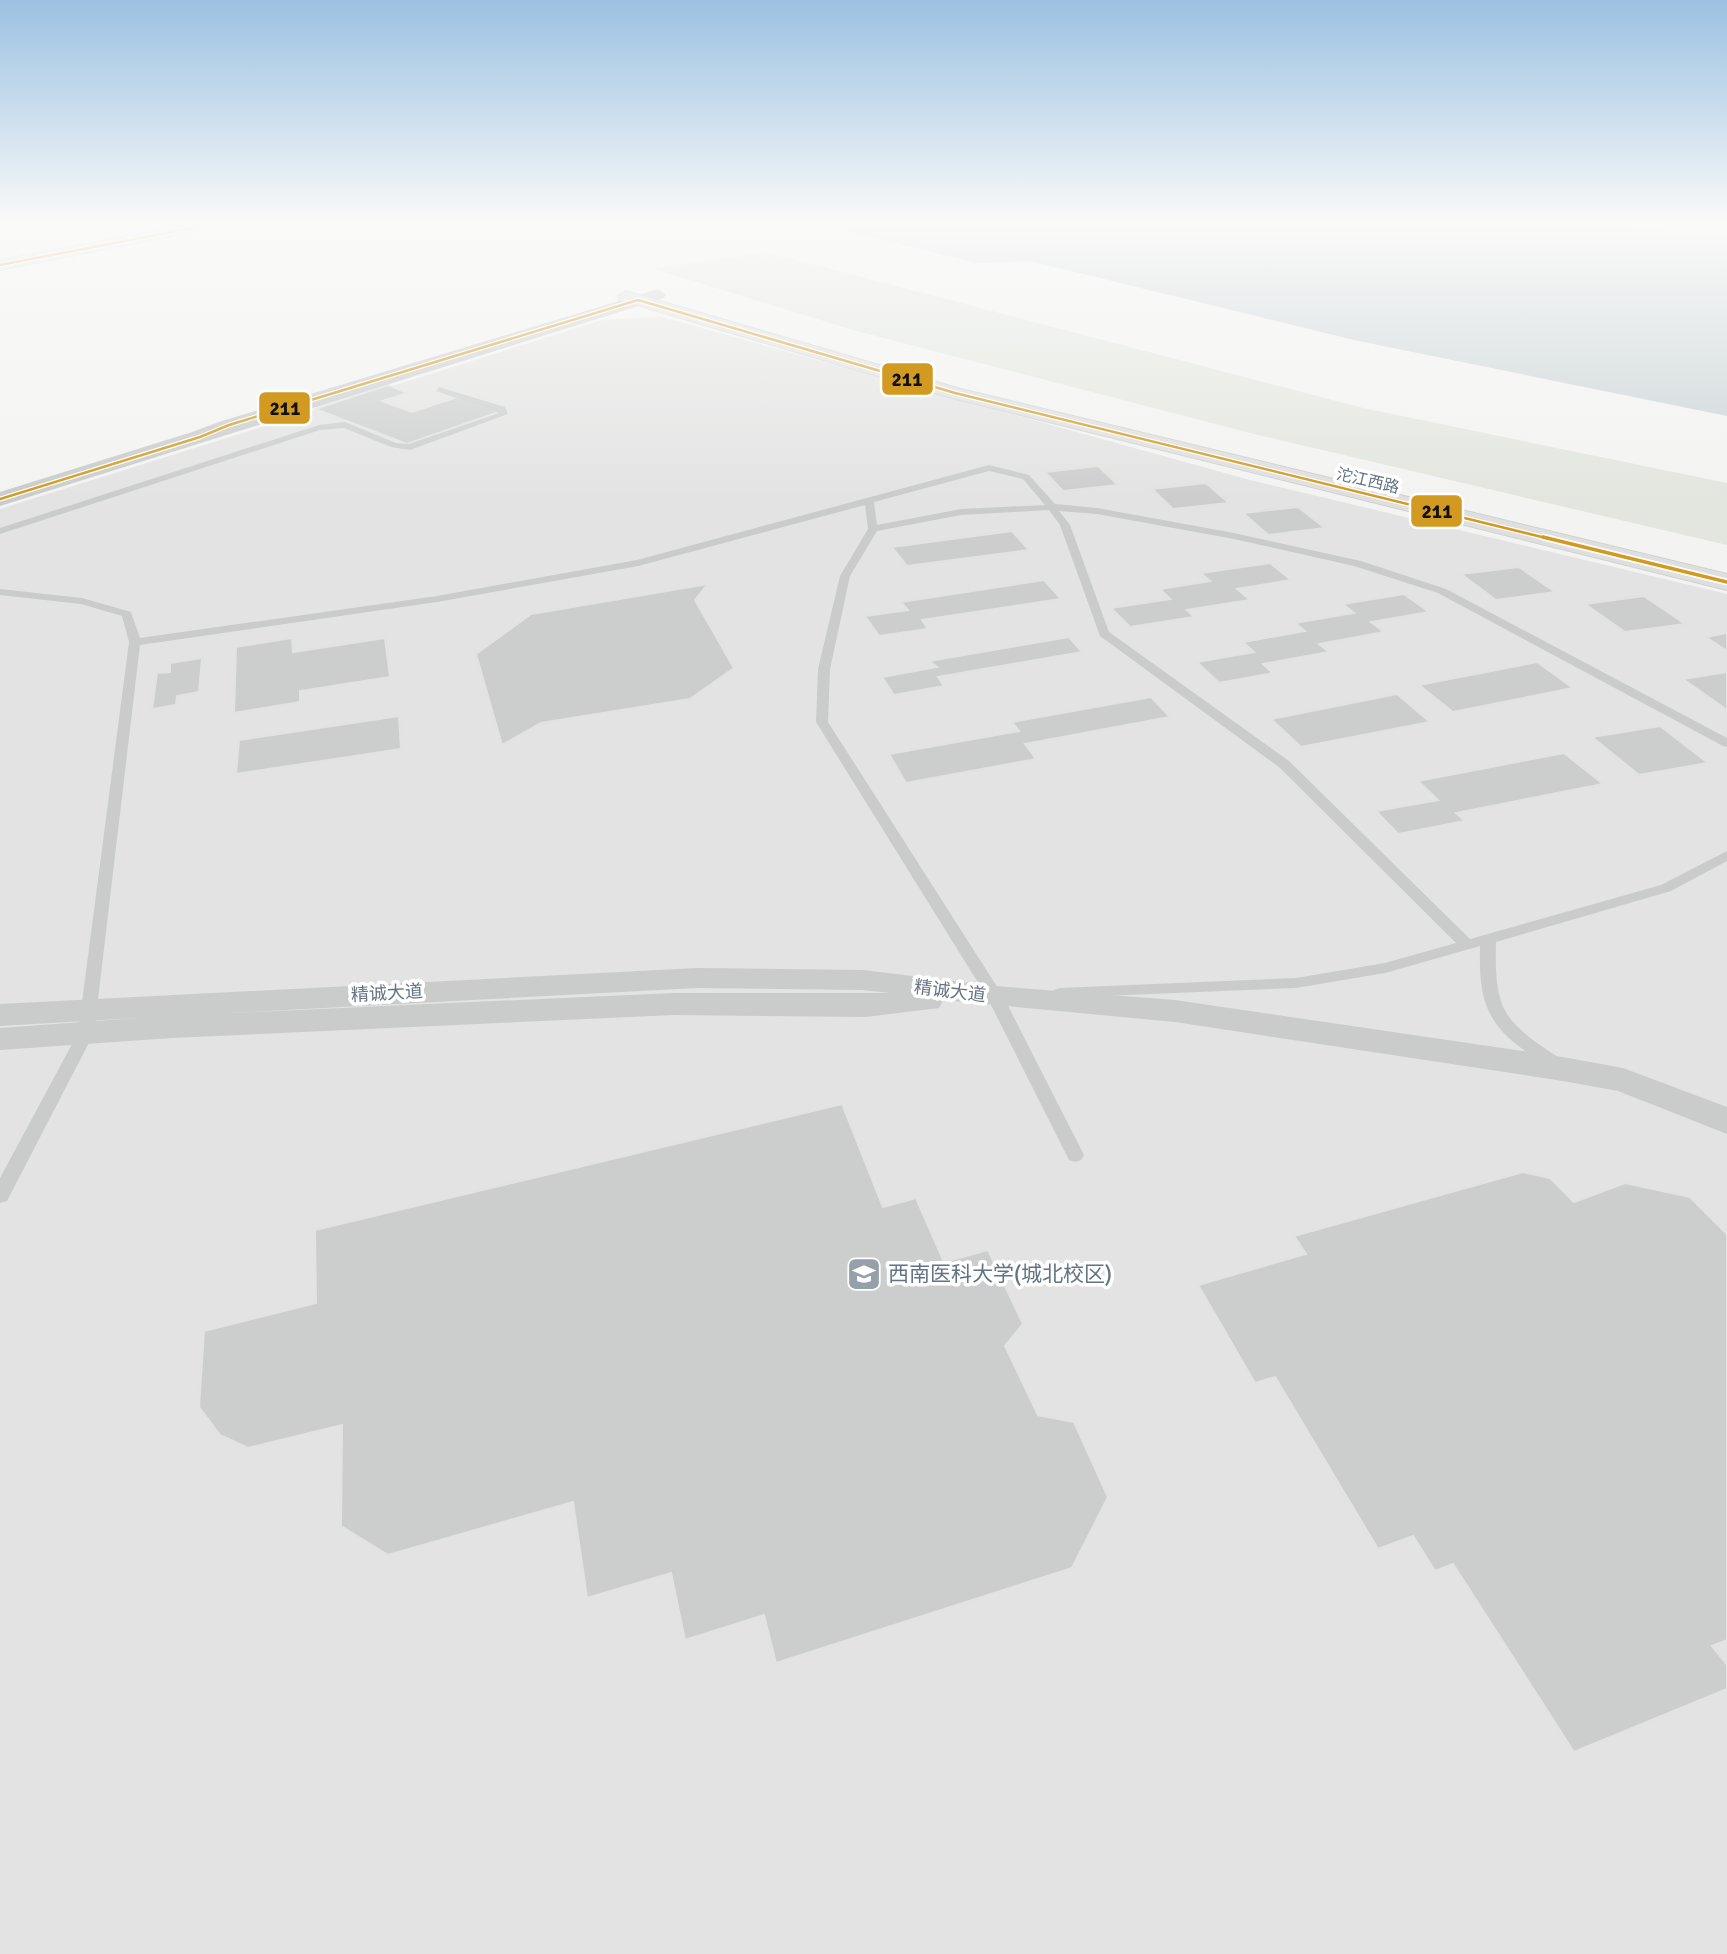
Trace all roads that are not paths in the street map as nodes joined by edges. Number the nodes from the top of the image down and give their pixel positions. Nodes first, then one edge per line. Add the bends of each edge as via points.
1 (570, 316) edge
2 (575, 316) edge
3 (710, 316) edge
4 (720, 316) edge
5 (439, 389) dead end
6 (0, 485) edge
7 (0, 499) edge
8 (869, 500) junction
9 (1052, 507) junction
10 (873, 529) junction
11 (0, 531) edge
12 (1727, 565) edge
13 (1727, 582) edge
14 (0, 592) edge
15 (135, 642) junction
16 (1727, 743) edge
17 (1727, 855) edge
18 (1488, 941) junction
19 (1469, 946) junction
20 (995, 996) junction
21 (0, 1014) edge
22 (89, 1021) junction
23 (0, 1039) edge
24 (1563, 1069) junction
25 (1727, 1121) edge
26 (1075, 1155) dead end
27 (0, 1196) edge

1 - 6 street
2 - 7 street
3 - 13 main road, 沱江西路 via 955,393
4 - 12 main road, 沱江西路 via 1070,409
5 - 11 lane via 502,409 504,414 410,447 345,425 319,428
8 - 9 lane via 989,468 1026,477
8 - 10 lane
8 - 15 lane via 638,563 437,599
9 - 10 lane via 961,512
9 - 16 lane via 1234,536 1357,563 1442,591
9 - 19 lane via 1065,525 1104,634 1284,764
10 - 20 lane via 845,576 824,668 822,722
14 - 15 lane via 82,601 127,614
15 - 22 lane
17 - 18 lane via 1666,888
18 - 19 lane
18 - 24 lane via 1486,978 1491,1007 1512,1035
19 - 20 lane via 1385,968 1296,983
20 - 22 street, 精诚大道 via 866,1006 674,1004
20 - 24 street, 精诚大道 via 1175,1011
20 - 26 lane
21 - 22 street, 精诚大道
22 - 23 street, 精诚大道
22 - 27 lane
24 - 25 street, 精诚大道 via 1623,1080

